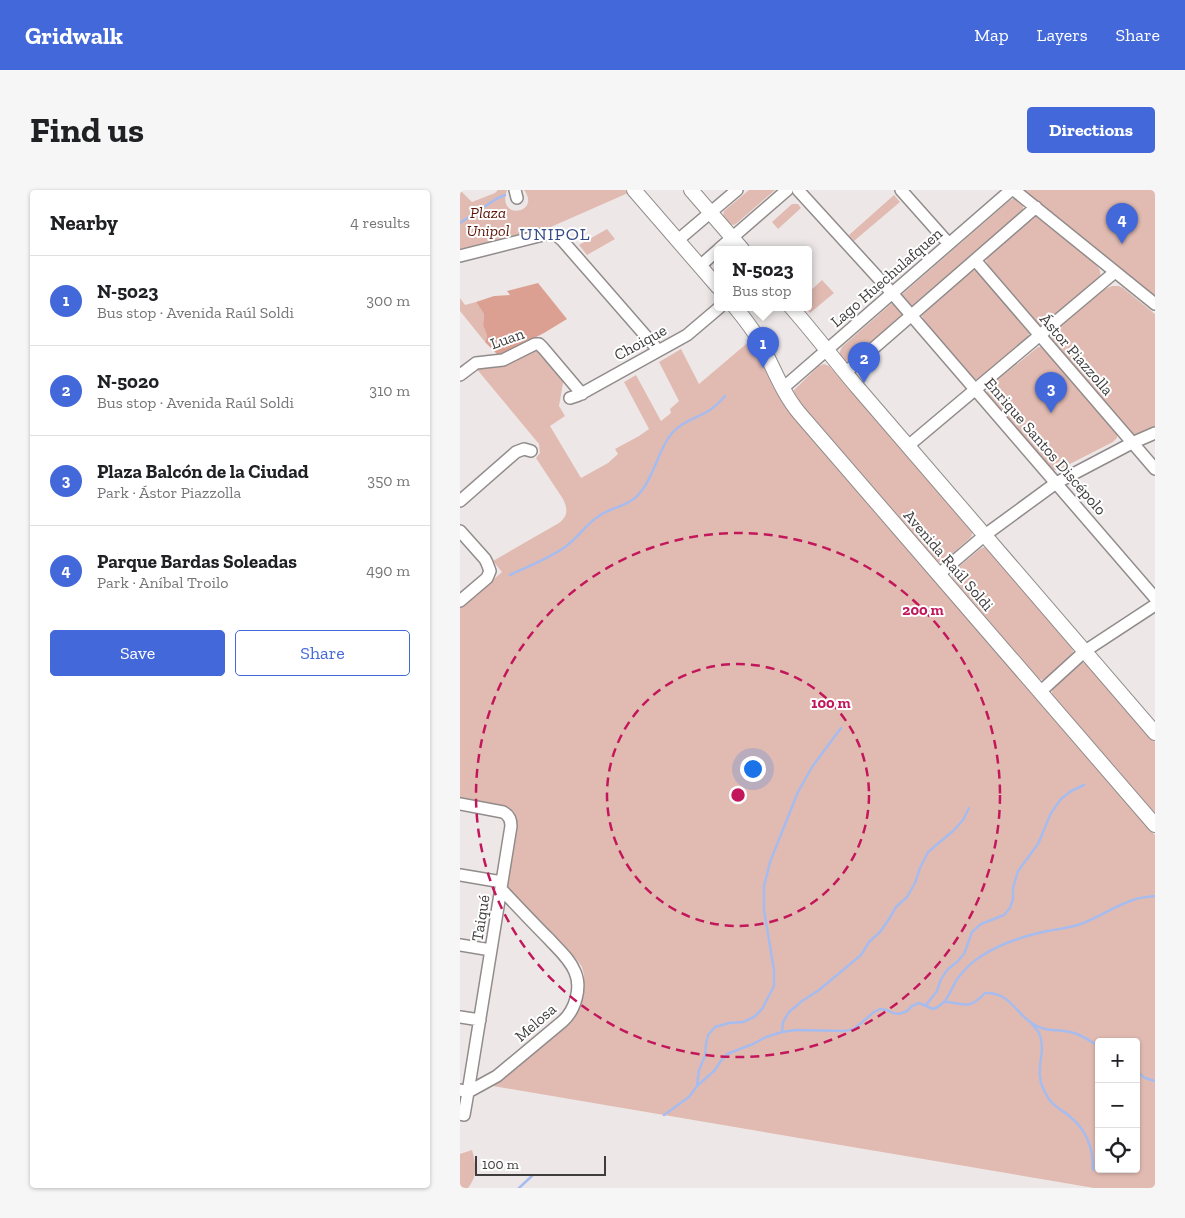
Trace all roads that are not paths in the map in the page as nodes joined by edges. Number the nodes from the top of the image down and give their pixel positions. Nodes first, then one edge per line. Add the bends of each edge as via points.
1 (634, 190) edge
2 (691, 190) edge
3 (737, 190) edge
4 (787, 190) edge
5 (798, 190) edge
6 (902, 190) edge
7 (1012, 190) edge
8 (1036, 207) junction
9 (710, 212) junction
10 (732, 238) junction
11 (678, 240) junction
12 (949, 244) junction
13 (723, 246) edge
14 (739, 246) edge
15 (714, 254) edge
16 (460, 256) edge
17 (975, 260) junction
18 (700, 266) junction
19 (1115, 272) junction
20 (714, 282) edge
21 (892, 293) junction
22 (1155, 304) edge
23 (716, 311) edge
24 (738, 311) edge
25 (794, 311) edge
26 (912, 315) junction
27 (1040, 335) junction
28 (658, 350) junction
29 (827, 350) junction
30 (845, 373) junction
31 (460, 375) edge
32 (782, 388) junction
33 (976, 390) junction
34 (582, 394) junction
35 (570, 398) dead end
36 (1155, 433) edge
37 (1132, 442) junction
38 (908, 446) junction
39 (531, 451) dead end
40 (1155, 469) edge
41 (1056, 484) junction
42 (460, 501) edge
43 (460, 531) edge
44 (984, 535) junction
45 (938, 575) junction
46 (1155, 598) edge
47 (460, 601) edge
48 (1155, 605) edge
49 (1085, 651) junction
50 (1040, 692) junction
51 (1155, 733) edge
52 (460, 804) edge
53 (1155, 825) edge
54 (460, 875) edge
55 (502, 886) junction
56 (460, 945) edge
57 (491, 950) junction
58 (460, 1017) edge
59 (480, 1020) junction
60 (464, 1091) edge
61 (462, 1114) edge

1 - 11 main road
2 - 9 main road
3 - 9 street
4 - 10 street
5 - 21 street
6 - 12 street
7 - 8 street
7 - 12 street, Lago Huechulafquen
8 - 17 street
8 - 19 street
9 - 10 main road
9 - 11 street
10 - 13 street
10 - 14 main road
11 - 18 main road
12 - 21 street, Lago Huechulafquen
15 - 18 street
16 - 28 street via 555,234
17 - 26 street
17 - 27 street, Ástor Piazzolla
18 - 20 main road
19 - 22 street
19 - 27 street
21 - 26 street, Enrique Santos Discépolo
21 - 29 street, Lago Huechulafquen
23 - 28 street, Choique via 693,331
24 - 32 main road, Avenida Raúl Soldi via 759,340
25 - 29 main road
26 - 30 street
26 - 33 street, Enrique Santos Discépolo
27 - 33 street
27 - 37 street, Ástor Piazzolla
28 - 34 street, Choique
29 - 30 main road
29 - 32 street, Lago Huechulafquen
30 - 38 main road
31 - 34 street, Luan via 476,363 503,360 538,344
32 - 45 main road, Avenida Raúl Soldi via 800,414
33 - 38 street
33 - 41 street, Enrique Santos Discépolo
34 - 35 street, Choique
36 - 37 street
37 - 40 street, Ástor Piazzolla
37 - 41 street
38 - 44 main road
39 - 42 street via 516,452
41 - 44 street
41 - 46 street, Enrique Santos Discépolo
43 - 47 street via 485,559 490,571
44 - 45 street
44 - 49 main road
45 - 50 main road, Avenida Raúl Soldi
48 - 49 street
49 - 50 street
49 - 51 main road
50 - 53 main road, Avenida Raúl Soldi
52 - 55 street, Taiqué via 500,811 508,816 511,826
54 - 55 street
55 - 57 street, Taiqué
55 - 60 street, Melosa via 567,958 576,973 578,989 573,1008 566,1018 500,1074
56 - 57 street
57 - 59 street, Taiqué
58 - 59 street
59 - 60 street, Taiqué
60 - 61 street, Taiqué

